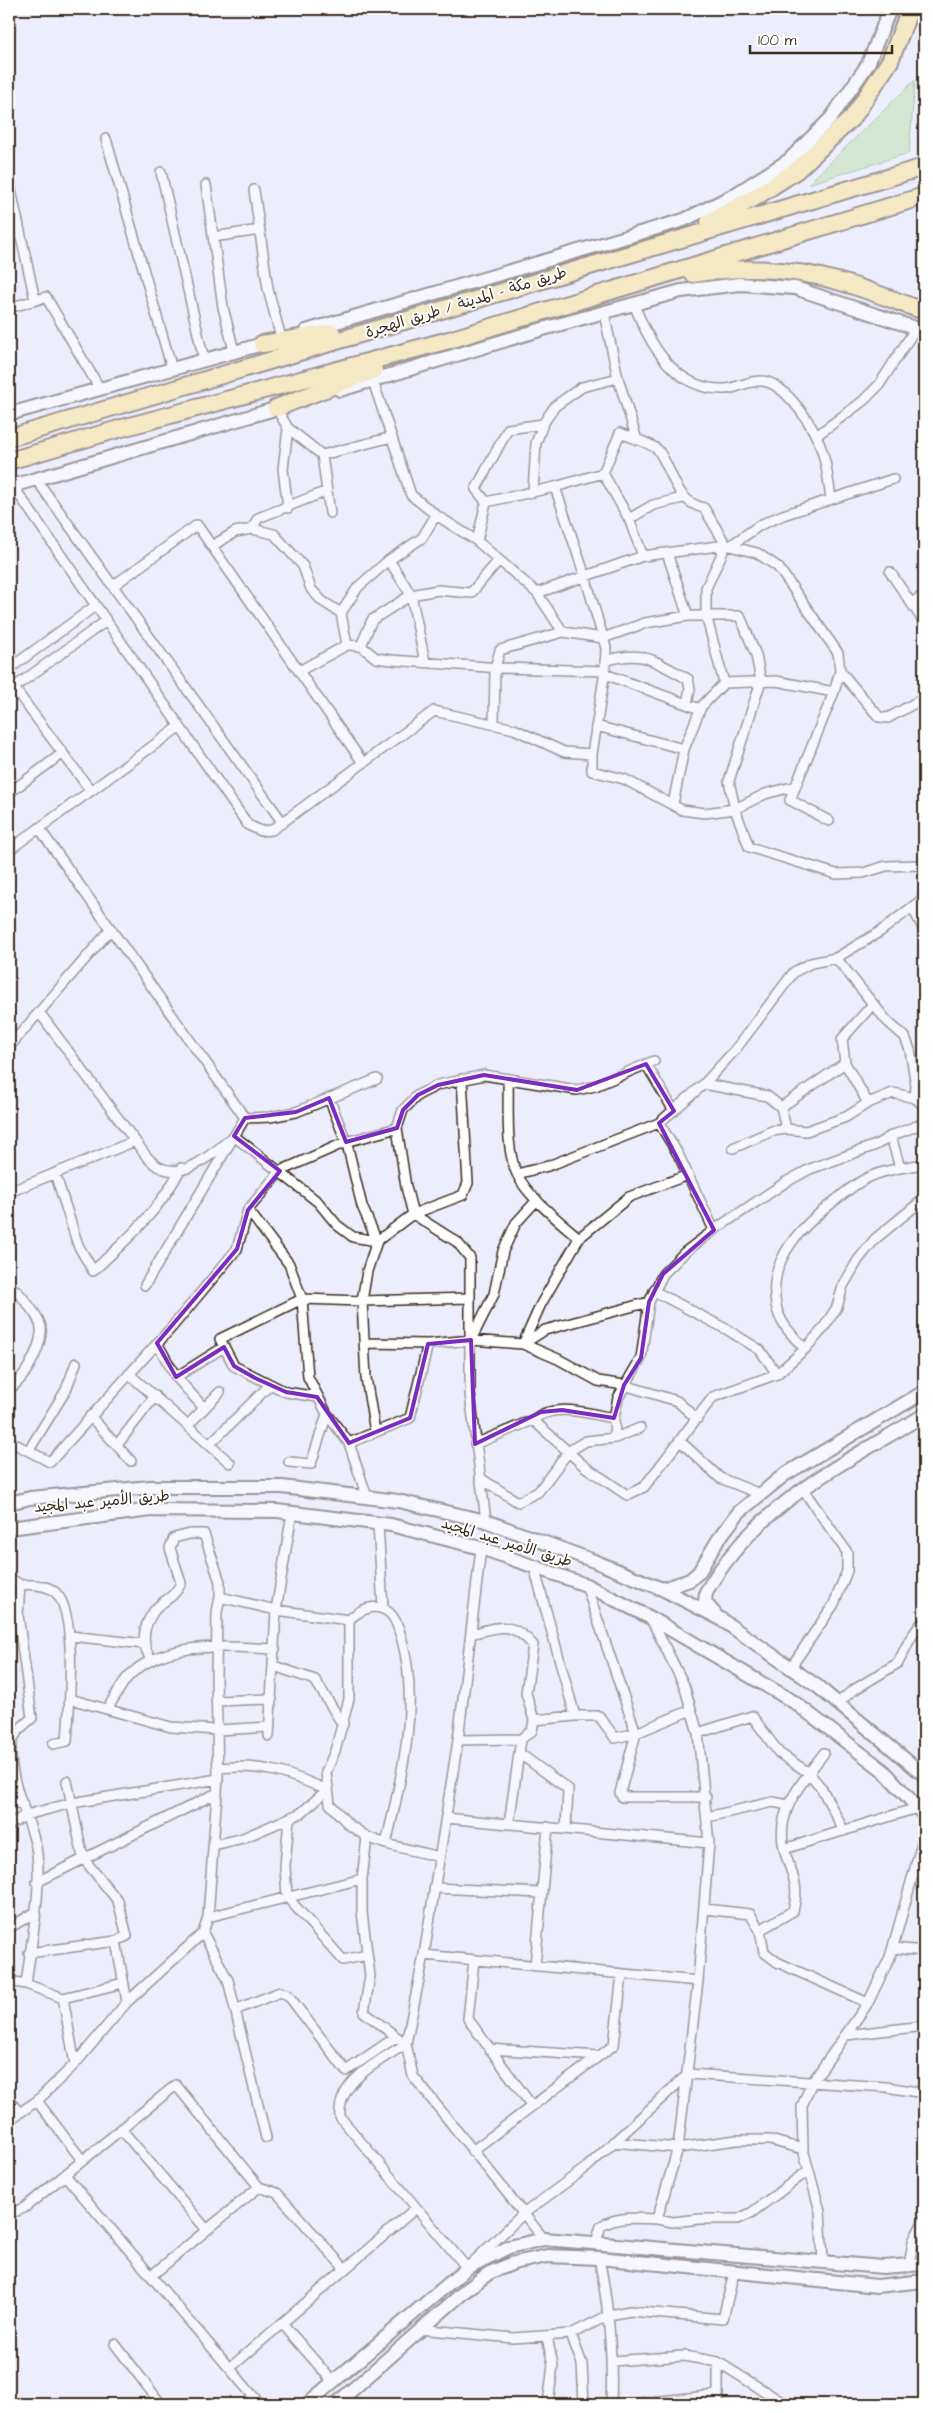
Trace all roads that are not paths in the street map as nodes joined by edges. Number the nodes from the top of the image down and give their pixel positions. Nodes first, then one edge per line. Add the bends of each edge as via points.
1 (890, 9) edge
2 (910, 9) edge
3 (106, 139) dead end
4 (924, 166) edge
5 (161, 172) dead end
6 (9, 181) edge
7 (206, 186) dead end
8 (254, 190) dead end
9 (917, 198) edge
10 (260, 230) junction
11 (213, 237) junction
12 (679, 239) junction
13 (634, 283) junction
14 (35, 300) junction
15 (634, 304) junction
16 (9, 308) edge
17 (924, 311) edge
18 (604, 313) junction
19 (389, 325) junction
20 (920, 330) edge
21 (281, 338) junction
22 (450, 340) junction
23 (262, 344) junction
24 (234, 351) junction
25 (204, 360) junction
26 (172, 369) junction
27 (618, 378) junction
28 (373, 381) junction
29 (100, 389) junction
30 (276, 408) junction
31 (9, 414) edge
32 (542, 424) junction
33 (288, 428) junction
34 (816, 436) junction
35 (9, 438) edge
36 (392, 438) junction
37 (637, 440) junction
38 (322, 455) junction
39 (9, 461) edge
40 (603, 473) junction
41 (36, 479) junction
42 (893, 479) dead end
43 (11, 486) edge
44 (555, 487) junction
45 (327, 491) junction
46 (533, 492) junction
47 (683, 498) junction
48 (831, 499) junction
49 (486, 502) junction
50 (288, 508) junction
51 (330, 513) dead end
52 (436, 515) junction
53 (630, 519) junction
54 (252, 529) junction
55 (477, 541) junction
56 (728, 545) junction
57 (212, 546) junction
58 (668, 553) junction
59 (643, 556) junction
60 (389, 560) junction
61 (499, 560) junction
62 (890, 572) dead end
63 (586, 576) junction
64 (113, 586) junction
65 (537, 593) junction
66 (411, 595) junction
67 (924, 595) edge
68 (911, 603) junction
69 (95, 606) junction
70 (340, 613) junction
71 (706, 615) junction
72 (688, 616) junction
73 (106, 621) junction
74 (924, 622) edge
75 (564, 632) junction
76 (603, 638) junction
77 (347, 645) junction
78 (361, 646) junction
79 (425, 662) junction
80 (495, 668) junction
81 (9, 669) edge
82 (605, 669) junction
83 (299, 671) junction
84 (840, 671) junction
85 (761, 681) junction
86 (724, 683) junction
87 (11, 689) edge
88 (834, 692) junction
89 (924, 698) edge
90 (687, 704) junction
91 (700, 709) junction
92 (494, 724) junction
93 (596, 726) junction
94 (179, 727) junction
95 (684, 749) junction
96 (62, 753) junction
97 (592, 754) junction
98 (363, 764) junction
99 (796, 786) junction
100 (91, 791) junction
101 (9, 793) edge
102 (673, 804) junction
103 (735, 809) junction
104 (829, 821) dead end
105 (282, 823) junction
106 (39, 828) junction
107 (9, 850) edge
108 (924, 867) edge
109 (924, 898) edge
110 (912, 907) junction
111 (111, 929) junction
112 (924, 930) edge
113 (836, 958) junction
114 (873, 1004) junction
115 (39, 1012) junction
116 (9, 1047) edge
117 (845, 1062) junction
118 (462, 1078) junction
119 (376, 1079) dead end
120 (508, 1079) junction
121 (704, 1084) junction
122 (329, 1098) junction
123 (915, 1098) junction
124 (868, 1103) junction
125 (924, 1106) edge
126 (782, 1107) junction
127 (674, 1111) junction
128 (245, 1118) junction
129 (659, 1123) junction
130 (924, 1123) edge
131 (397, 1128) junction
132 (786, 1129) junction
133 (234, 1136) junction
134 (891, 1136) junction
135 (135, 1141) junction
136 (346, 1142) junction
137 (733, 1148) dead end
138 (924, 1164) edge
139 (182, 1168) junction
140 (900, 1168) junction
141 (280, 1171) junction
142 (54, 1173) junction
143 (517, 1174) junction
144 (688, 1175) junction
145 (9, 1192) edge
146 (924, 1196) edge
147 (536, 1200) junction
148 (248, 1210) junction
149 (413, 1214) junction
150 (714, 1230) junction
151 (579, 1238) junction
152 (377, 1241) junction
153 (145, 1286) dead end
154 (9, 1287) edge
155 (654, 1291) junction
156 (470, 1298) junction
157 (302, 1299) junction
158 (362, 1300) junction
159 (649, 1302) junction
160 (471, 1340) junction
161 (365, 1342) junction
162 (157, 1343) junction
163 (428, 1344) junction
164 (523, 1344) junction
165 (224, 1347) junction
166 (805, 1349) junction
167 (76, 1363) dead end
168 (128, 1374) junction
169 (777, 1374) junction
170 (176, 1377) junction
171 (270, 1385) junction
172 (624, 1385) junction
173 (9, 1390) edge
174 (220, 1392) dead end
175 (924, 1392) edge
176 (154, 1396) junction
177 (317, 1397) junction
178 (204, 1408) junction
179 (327, 1414) junction
180 (924, 1415) edge
181 (90, 1416) junction
182 (614, 1418) junction
183 (697, 1419) junction
184 (533, 1420) junction
185 (188, 1425) junction
186 (640, 1428) dead end
187 (375, 1432) junction
188 (615, 1438) junction
189 (9, 1441) edge
190 (680, 1441) junction
191 (349, 1443) junction
192 (210, 1444) junction
193 (475, 1444) junction
194 (117, 1445) junction
195 (29, 1450) junction
196 (569, 1451) junction
197 (131, 1461) dead end
198 (289, 1462) dead end
199 (230, 1463) dead end
200 (480, 1478) junction
201 (802, 1488) junction
202 (760, 1494) junction
203 (367, 1497) junction
204 (9, 1503) edge
205 (292, 1513) junction
206 (486, 1521) junction
207 (378, 1524) junction
208 (9, 1528) edge
209 (481, 1548) junction
210 (534, 1567) junction
211 (9, 1577) edge
212 (586, 1585) junction
213 (20, 1586) junction
214 (662, 1589) junction
215 (220, 1597) junction
216 (383, 1608) junction
217 (276, 1610) junction
218 (14, 1616) edge
219 (651, 1618) junction
220 (719, 1618) junction
221 (349, 1620) junction
222 (924, 1623) edge
223 (471, 1634) junction
224 (70, 1636) junction
225 (145, 1644) junction
226 (216, 1647) junction
227 (275, 1649) junction
228 (152, 1660) junction
229 (274, 1666) junction
230 (791, 1667) junction
231 (70, 1699) junction
232 (272, 1700) junction
233 (216, 1701) junction
234 (838, 1703) junction
235 (108, 1708) junction
236 (691, 1710) junction
237 (575, 1716) junction
238 (534, 1720) junction
239 (343, 1725) junction
240 (217, 1730) junction
241 (12, 1731) edge
242 (636, 1733) junction
243 (698, 1733) junction
244 (521, 1739) junction
245 (458, 1740) junction
246 (53, 1744) dead end
247 (519, 1753) junction
248 (824, 1753) dead end
249 (218, 1768) junction
250 (809, 1773) junction
251 (924, 1775) edge
252 (11, 1776) edge
253 (218, 1779) junction
254 (67, 1782) dead end
255 (327, 1790) junction
256 (217, 1793) junction
257 (706, 1797) junction
258 (9, 1802) edge
259 (72, 1803) junction
260 (22, 1804) junction
261 (788, 1805) junction
262 (921, 1812) edge
263 (26, 1815) junction
264 (707, 1817) junction
265 (289, 1818) junction
266 (446, 1818) junction
267 (509, 1824) junction
268 (9, 1825) edge
269 (548, 1827) junction
270 (566, 1829) junction
271 (844, 1831) junction
272 (924, 1836) edge
273 (367, 1837) junction
274 (709, 1843) junction
275 (386, 1844) junction
276 (214, 1845) junction
277 (784, 1849) junction
278 (440, 1857) junction
279 (83, 1858) junction
280 (362, 1879) junction
281 (37, 1882) junction
282 (436, 1888) junction
283 (542, 1893) junction
284 (287, 1897) junction
285 (704, 1909) junction
286 (34, 1913) junction
287 (208, 1917) junction
288 (9, 1928) edge
289 (760, 1930) junction
290 (202, 1933) junction
291 (116, 1941) junction
292 (893, 1948) junction
293 (924, 1951) edge
294 (30, 1953) junction
295 (424, 1955) junction
296 (367, 1956) junction
297 (474, 1960) junction
298 (535, 1966) junction
299 (622, 1974) junction
300 (9, 1981) edge
301 (698, 1981) junction
302 (123, 1983) junction
303 (26, 1984) junction
304 (63, 1998) junction
305 (127, 2002) junction
306 (868, 2004) junction
307 (235, 2010) junction
308 (924, 2026) edge
309 (846, 2035) junction
310 (396, 2037) junction
311 (406, 2044) junction
312 (489, 2049) junction
313 (598, 2056) junction
314 (75, 2064) junction
315 (688, 2074) junction
316 (811, 2084) junction
317 (924, 2093) edge
318 (9, 2099) edge
319 (37, 2101) junction
320 (532, 2106) junction
321 (19, 2113) junction
322 (9, 2120) edge
323 (121, 2129) junction
324 (266, 2138) dead end
325 (613, 2142) junction
326 (678, 2148) junction
327 (804, 2149) junction
328 (472, 2151) junction
329 (82, 2160) junction
330 (809, 2170) junction
331 (64, 2175) junction
332 (259, 2187) junction
333 (416, 2208) junction
334 (9, 2214) edge
335 (523, 2214) junction
336 (657, 2219) junction
337 (924, 2220) edge
338 (207, 2230) junction
339 (544, 2239) junction
340 (596, 2242) junction
341 (598, 2258) junction
342 (823, 2260) junction
343 (924, 2264) edge
344 (909, 2267) junction
345 (467, 2268) junction
346 (345, 2269) junction
347 (734, 2272) junction
348 (151, 2276) junction
349 (924, 2281) edge
350 (609, 2315) junction
351 (282, 2323) junction
352 (419, 2329) junction
353 (572, 2334) junction
354 (547, 2336) junction
355 (115, 2344) dead end
356 (612, 2361) junction
357 (718, 2362) junction
358 (230, 2368) junction
359 (333, 2382) junction
360 (718, 2400) edge
361 (161, 2404) edge
362 (260, 2404) edge
363 (307, 2404) edge
364 (336, 2404) edge
365 (548, 2404) edge
366 (584, 2404) edge
367 (611, 2404) edge
368 (632, 2404) edge
369 (785, 2404) edge

1 - 21 main road via 868,64 831,118 789,160 734,196 684,220
2 - 12 highway via 890,61 853,117 797,170
3 - 26 street
4 - 12 highway, طريق مكة - المدينة / طريق الهجرة
5 - 25 street
6 - 14 street
7 - 11 street
8 - 10 street
9 - 13 highway, طريق مكة - المدينة / طريق الهجرة
10 - 11 street
10 - 21 street via 268,289
11 - 24 street via 223,307
12 - 19 highway, طريق مكة - المدينة / طريق الهجرة
13 - 17 highway via 712,271 774,269 837,280
13 - 22 highway, طريق مكة - المدينة / طريق الهجرة
14 - 16 street
14 - 29 street via 46,297
15 - 18 main road
15 - 20 main road via 682,291 740,284 795,288
15 - 34 street via 651,343 683,377 697,384 727,389 763,381 775,384 788,394
18 - 27 street
18 - 28 main road
19 - 23 highway
19 - 35 highway, طريق مكة - المدينة / طريق الهجرة
20 - 34 street via 880,385 864,401
21 - 23 main road
22 - 30 highway
22 - 39 highway, طريق مكة - المدينة / طريق الهجرة
23 - 24 main road
24 - 25 main road
25 - 26 main road
26 - 29 main road
27 - 32 street via 582,387 555,406
27 - 37 street
28 - 30 main road
28 - 36 street
29 - 31 main road
30 - 33 street
30 - 41 main road
32 - 46 street via 536,443
32 - 49 street via 508,429 476,488
33 - 38 street
33 - 50 street via 283,468
34 - 48 street via 825,462
36 - 38 street
36 - 52 street via 411,495
37 - 40 street via 620,432
37 - 47 street via 657,448
38 - 45 street
40 - 44 street
40 - 53 street
41 - 43 main road
41 - 64 street
42 - 48 street
43 - 69 street
44 - 46 street
44 - 63 street
45 - 50 street
45 - 51 street
46 - 49 street
47 - 53 street via 653,505
47 - 56 street via 691,506 704,508
48 - 56 street via 760,525
49 - 55 street
50 - 54 street via 258,518
52 - 55 street
52 - 60 street via 422,538
53 - 59 street
54 - 57 street via 235,532
54 - 70 street via 274,534 303,566 311,588 322,601
55 - 61 street
56 - 58 street
56 - 71 street via 706,588
56 - 84 street via 757,553 778,567 838,653
57 - 64 street via 197,525
57 - 83 street
58 - 59 street
58 - 72 street
59 - 63 street
60 - 66 street
60 - 70 street via 358,587
61 - 65 street
61 - 66 street via 471,593 438,590
62 - 68 street
63 - 65 street
63 - 76 street
64 - 105 street
65 - 75 street
66 - 78 street via 372,620
66 - 79 street
67 - 68 street
68 - 74 street
69 - 73 street
69 - 81 street
70 - 77 street
71 - 72 street
71 - 85 street via 740,616 756,655
71 - 86 street
72 - 76 street via 645,623
73 - 87 street
73 - 94 street
75 - 76 street
75 - 80 street via 500,650
76 - 82 street
77 - 78 street
77 - 83 street
78 - 79 street via 376,658
79 - 80 street
80 - 82 street
80 - 92 street
82 - 90 street
82 - 90 street via 629,656 648,658 688,678
82 - 93 street
83 - 98 street
84 - 88 street
84 - 89 street via 879,717 888,718
85 - 86 street
85 - 88 street
85 - 103 street via 729,781
86 - 91 street
87 - 96 street
88 - 99 street
90 - 91 street
91 - 95 street
92 - 97 street via 514,728 564,752
92 - 98 street via 434,711
93 - 95 street
93 - 97 street
94 - 100 street
94 - 105 street via 248,825 261,831 272,830
95 - 102 street
96 - 100 street
96 - 101 street
97 - 102 street via 592,772 624,779
98 - 105 street
99 - 103 street via 765,794
99 - 104 street via 790,800
100 - 106 street
102 - 103 street via 682,810 706,814
103 - 108 street via 749,847 836,874 863,873 886,866
106 - 107 street
106 - 111 street
109 - 110 street
110 - 112 street
110 - 113 street via 881,931
111 - 115 street
111 - 128 street
113 - 114 street
113 - 121 street via 811,963 794,972
114 - 117 street via 842,1039
114 - 123 street via 905,1037 916,1085
115 - 116 street
115 - 135 street
117 - 124 street
117 - 126 street
118 - 120 street via 484,1075
118 - 131 street via 418,1095 403,1110
118 - 149 street via 468,1183 463,1195
119 - 122 street
120 - 127 street via 577,1090 595,1086 650,1062
120 - 143 street via 510,1142
121 - 126 street via 767,1096
121 - 127 street
122 - 128 street via 296,1112
122 - 136 street
123 - 124 street via 893,1094
123 - 125 street
124 - 132 street via 846,1117 806,1132
126 - 132 street
127 - 129 street
128 - 133 street
129 - 143 street via 548,1166
129 - 144 street
130 - 134 street
131 - 136 street
131 - 149 street
132 - 137 street via 772,1131
133 - 139 street via 209,1157
133 - 141 street
133 - 153 street
134 - 140 street
134 - 150 street via 876,1145 810,1169 756,1200
135 - 139 street via 146,1158 159,1167
135 - 142 street
136 - 141 street
136 - 152 street via 362,1206
138 - 140 street
139 - 142 street via 139,1229 93,1271 78,1245
140 - 166 street via 871,1176 811,1219 792,1240 778,1266 774,1280 776,1306 782,1322
141 - 148 street
141 - 152 street via 353,1237
142 - 145 street
143 - 147 street
144 - 150 street
144 - 151 street via 629,1197
146 - 166 street via 875,1239 858,1260 843,1286 837,1308
147 - 151 street
147 - 160 street via 516,1223 506,1244 494,1294
148 - 157 street via 289,1264
148 - 162 street via 237,1249
149 - 152 street
149 - 156 street via 457,1242 470,1258
150 - 155 street via 663,1274
151 - 164 street via 541,1304
152 - 158 street
154 - 173 street via 16,1289 37,1316 42,1332 20,1382
155 - 159 street
155 - 169 street via 726,1328 760,1350
156 - 158 street
156 - 160 street
157 - 158 street
157 - 165 street via 220,1339
157 - 177 street via 308,1378
158 - 161 street
159 - 164 street via 545,1330
159 - 172 street via 640,1358
160 - 163 street
160 - 164 street
160 - 193 street via 470,1394
161 - 163 street
161 - 187 street via 366,1378
162 - 168 street
162 - 170 street
163 - 187 street via 410,1418
164 - 172 street via 598,1381
165 - 170 street
165 - 171 street via 234,1366
166 - 169 street
167 - 195 street via 66,1390
168 - 176 street
168 - 181 street
169 - 183 street via 714,1397
170 - 178 street
171 - 177 street via 286,1392
171 - 192 street
172 - 182 street
172 - 183 street via 677,1401
174 - 178 street
175 - 202 main road via 784,1476
176 - 185 street
176 - 194 street
177 - 179 street
178 - 185 street
179 - 191 street
179 - 198 street via 312,1464
180 - 201 main road
181 - 194 street
181 - 195 street via 50,1462
182 - 184 street via 562,1410 541,1412
182 - 188 street
183 - 190 street
184 - 193 street
184 - 196 street
185 - 192 street
186 - 188 street
187 - 191 street
188 - 196 street via 586,1441
189 - 195 street
190 - 196 street via 644,1487 627,1495 584,1466
190 - 202 street via 720,1478
191 - 203 street
192 - 199 street
193 - 200 street
194 - 197 street
196 - 200 street via 538,1492 518,1502
200 - 206 street
201 - 220 main road via 763,1518 714,1578 706,1592 705,1602
201 - 230 street via 847,1552 847,1571 834,1604
202 - 214 main road via 739,1512 699,1572 690,1580
203 - 204 main road, طريق الأمير عبد المجيد via 282,1487 150,1487 30,1498
203 - 206 main road, طريق الأمير عبد المجيد
205 - 207 main road, طريق الأمير عبد المجيد
205 - 208 main road, طريق الأمير عبد المجيد via 151,1510
205 - 217 street
206 - 214 main road, طريق الأمير عبد المجيد via 594,1560
207 - 209 main road, طريق الأمير عبد المجيد
207 - 216 street
209 - 210 main road, طريق الأمير عبد المجيد
209 - 223 street
210 - 212 main road, طريق الأمير عبد المجيد
210 - 237 street
211 - 213 street
212 - 219 main road, طريق الأمير عبد المجيد
212 - 242 street
213 - 218 street
213 - 224 street via 37,1584 56,1592 63,1604
214 - 220 main road, طريق الأمير عبد المجيد
215 - 217 street
215 - 225 street via 220,1582 204,1534 174,1538 170,1548 181,1583 175,1595 154,1611 144,1632
215 - 226 street
216 - 221 street via 357,1612
216 - 275 street via 391,1614 399,1629 407,1657 409,1715 398,1794
217 - 221 street
217 - 227 street
218 - 241 street via 32,1718
219 - 236 street via 684,1685
219 - 262 main road, طريق الأمير عبد المجيد via 794,1702 884,1771
220 - 230 main road, طريق الأمير عبد المجيد
221 - 239 street via 349,1699
222 - 234 street via 910,1639 898,1662
223 - 238 street via 502,1626 522,1632 533,1645 526,1693
223 - 245 street
224 - 225 street
224 - 231 street
225 - 228 street via 146,1653
226 - 227 street
226 - 228 street via 185,1650
226 - 233 street
227 - 229 street
228 - 235 street via 127,1678
229 - 232 street
229 - 239 street via 315,1680
230 - 234 main road, طريق الأمير عبد المجيد
231 - 235 street
231 - 246 street via 67,1741
232 - 233 street
232 - 240 street via 269,1732
233 - 240 street
234 - 251 main road, طريق الأمير عبد المجيد
235 - 240 street via 171,1727
236 - 242 street
236 - 243 street
237 - 238 street
237 - 242 street via 599,1716 615,1738
238 - 244 street via 532,1731
239 - 255 street via 326,1772
240 - 249 street
241 - 252 street
242 - 257 street via 620,1793 622,1797
243 - 250 street via 752,1716 779,1753
243 - 257 street
244 - 245 street
244 - 247 street
245 - 266 street
247 - 267 street
247 - 270 street via 568,1789
248 - 250 street
249 - 253 street
249 - 255 street via 262,1767 291,1774
250 - 261 street
250 - 271 street via 822,1789
252 - 260 street
253 - 256 street
253 - 259 street
254 - 259 street
255 - 265 street via 301,1813
255 - 273 street via 330,1804 348,1824
256 - 276 street
256 - 279 street
257 - 264 street
258 - 260 street
259 - 263 street
259 - 279 street
260 - 263 street
261 - 264 street via 773,1802
261 - 277 street via 782,1829
262 - 271 street
263 - 268 street
263 - 281 street via 36,1848
264 - 274 street
265 - 276 street via 243,1838
265 - 284 street via 285,1866
266 - 267 street
266 - 278 street
267 - 269 street
269 - 270 street
269 - 283 street
270 - 274 street
271 - 277 street
272 - 292 street
273 - 275 street
273 - 280 street
274 - 285 street
275 - 278 street
276 - 287 street
277 - 289 street via 795,1876 798,1895 793,1911
278 - 282 street
279 - 281 street
279 - 291 street via 118,1901 127,1936
280 - 284 street
280 - 296 street
281 - 286 street
282 - 283 street
282 - 295 street
283 - 298 street
284 - 287 street
284 - 296 street via 343,1960
285 - 289 street via 750,1914
285 - 301 street
286 - 288 street
286 - 294 street
287 - 290 street
289 - 306 street via 764,1952 777,1962
290 - 305 street
290 - 307 street via 228,1980
291 - 294 street
291 - 302 street
292 - 293 street
292 - 306 street
294 - 303 street
295 - 297 street
295 - 311 street
296 - 310 street via 370,1976 364,2012
297 - 298 street
297 - 312 street via 468,2019
298 - 299 street
299 - 301 street
299 - 313 street via 614,2045
300 - 303 street
301 - 315 street
302 - 304 street
302 - 305 street
303 - 304 street
304 - 314 street
305 - 314 street
306 - 309 street
307 - 310 street via 280,1992 288,1995 346,2071
307 - 324 street
308 - 309 street
309 - 316 street
310 - 311 street
311 - 328 street via 412,2076
311 - 333 street via 358,2077 344,2091 339,2104 340,2117
312 - 313 street
312 - 320 street
313 - 320 street
314 - 319 street
315 - 316 street
315 - 325 street
315 - 326 street
316 - 317 street via 886,2087
316 - 327 street via 802,2106
318 - 321 street
319 - 321 street
319 - 329 street
320 - 328 street
321 - 322 street
323 - 329 street
323 - 332 street via 176,2085
323 - 338 street
325 - 326 street
325 - 335 street via 587,2167
326 - 327 street via 737,2140 770,2140
326 - 336 street
327 - 330 street
328 - 335 street
329 - 331 street
330 - 336 street via 738,2219 673,2222
330 - 342 street via 820,2211
331 - 334 street via 24,2208
331 - 348 street
332 - 338 street
332 - 346 street via 277,2193
333 - 345 street
333 - 346 street
335 - 339 street
335 - 345 street
336 - 340 street via 630,2217 612,2220 601,2226
337 - 344 street via 913,2241
338 - 348 street
339 - 340 main road
339 - 345 main road via 509,2247
340 - 342 main road
341 - 347 main road
341 - 350 street
341 - 352 main road via 547,2256 514,2263 489,2273
342 - 344 main road
343 - 344 main road
345 - 359 main road
346 - 351 street
347 - 349 main road via 877,2286
347 - 350 street via 723,2319 630,2311
348 - 358 street
350 - 353 street
350 - 356 street
351 - 358 street
351 - 359 street
352 - 354 street via 513,2338
352 - 364 main road
353 - 354 street
353 - 366 street via 582,2364
354 - 365 street via 553,2365
355 - 361 street
356 - 357 street via 684,2356
356 - 367 street
357 - 360 street
357 - 369 street
358 - 362 street
359 - 363 main road
360 - 368 street

